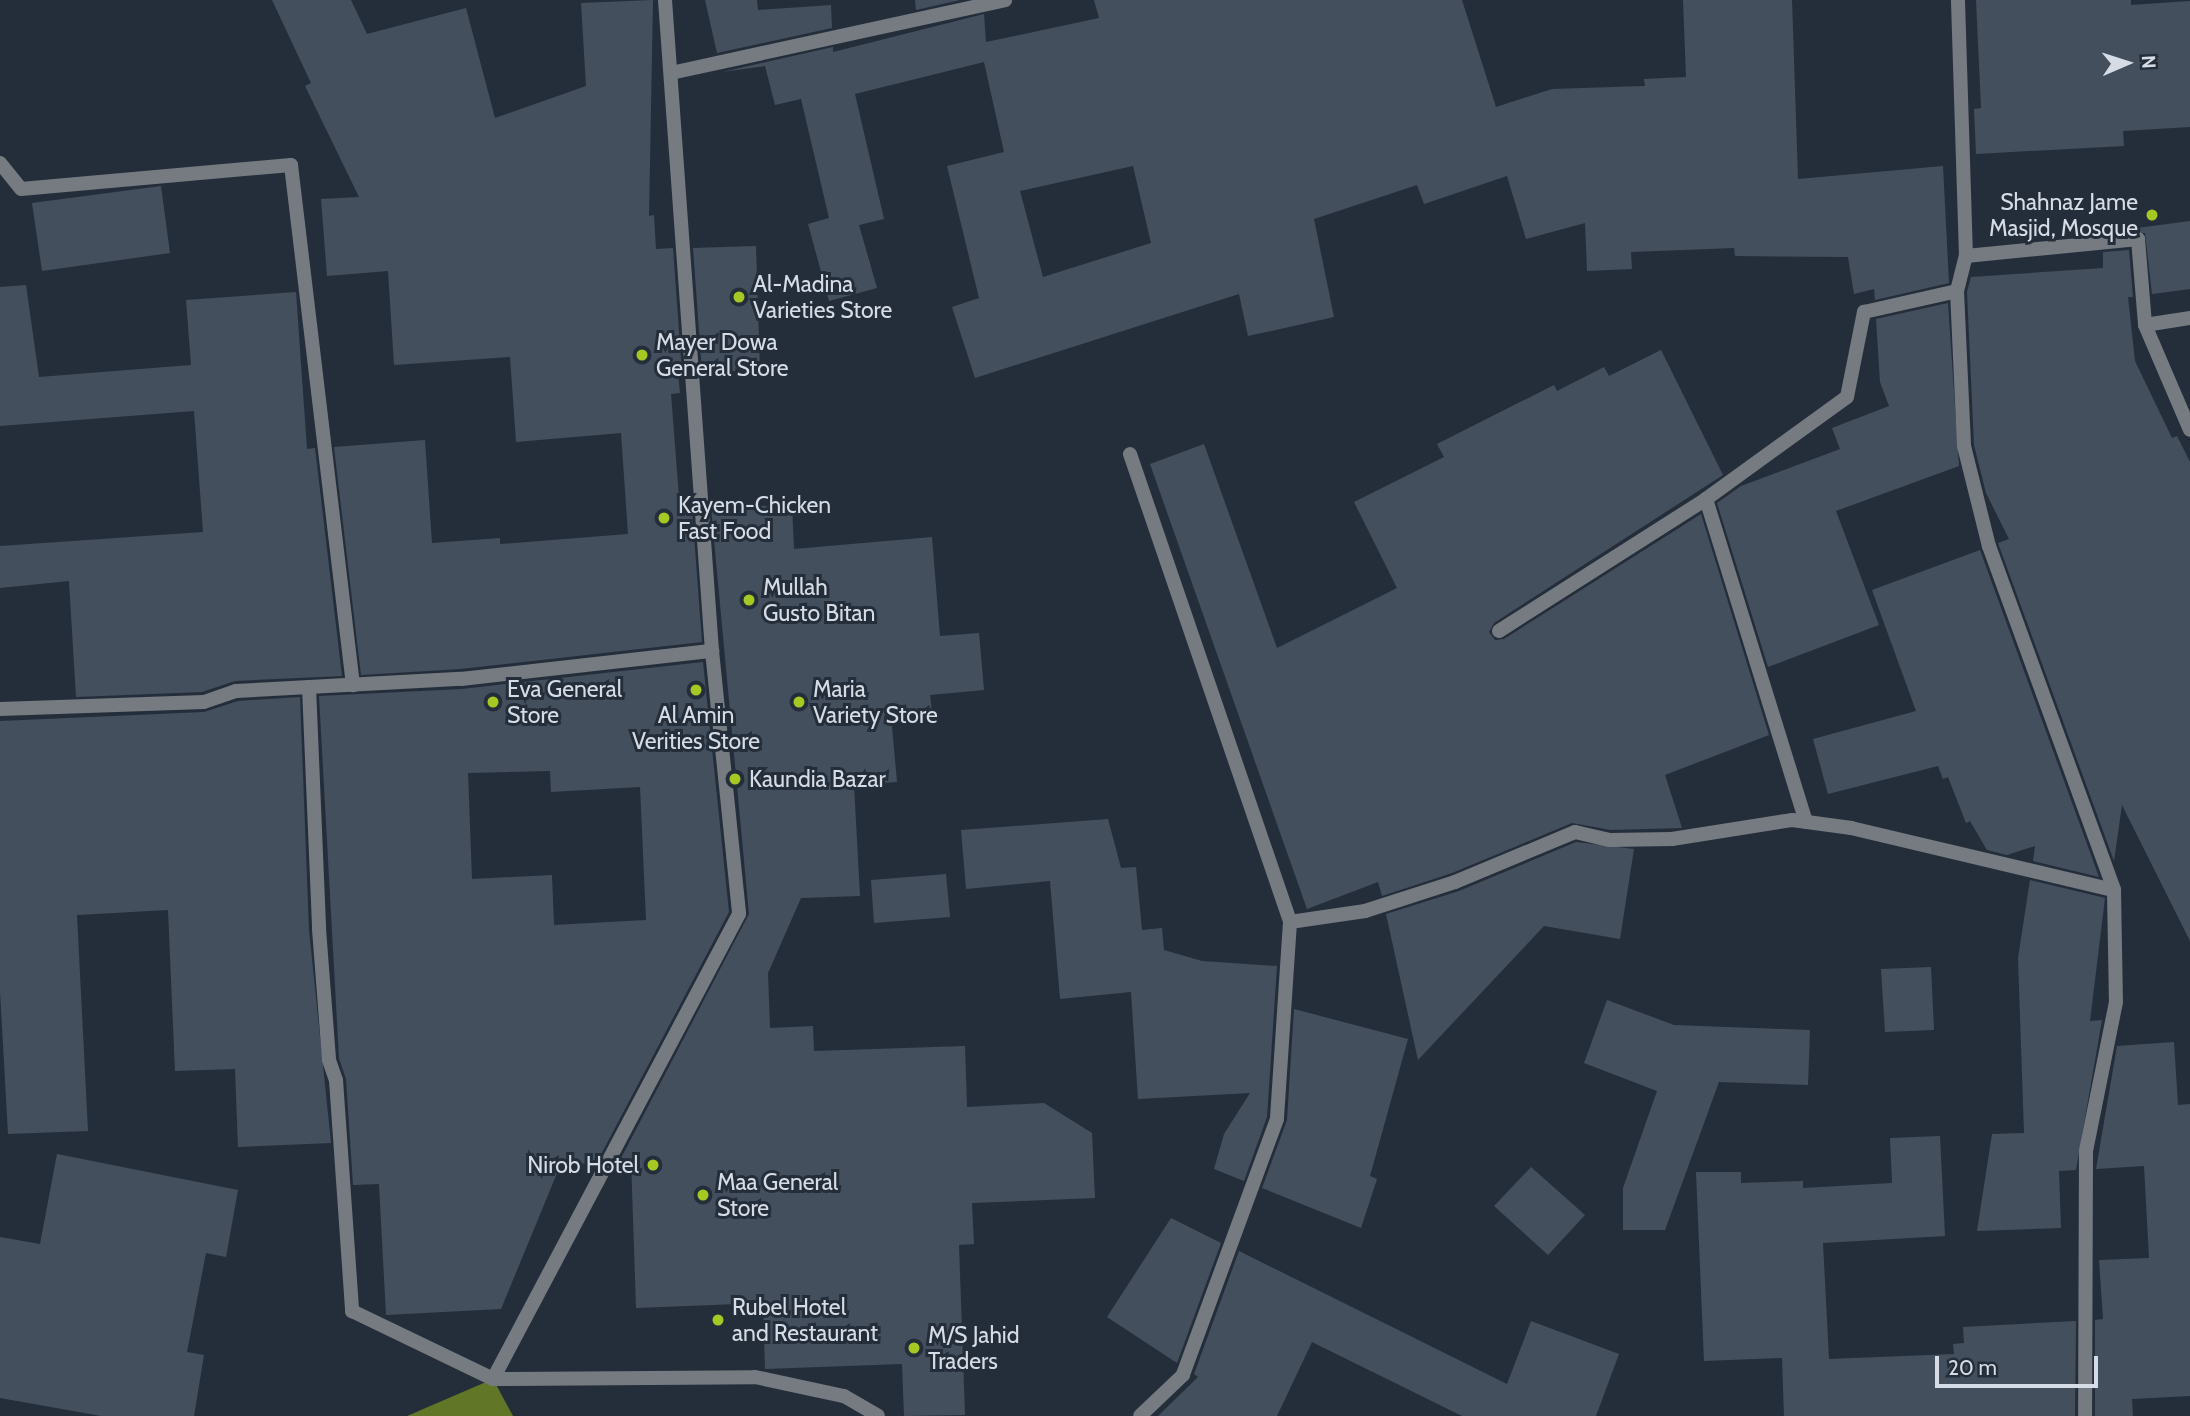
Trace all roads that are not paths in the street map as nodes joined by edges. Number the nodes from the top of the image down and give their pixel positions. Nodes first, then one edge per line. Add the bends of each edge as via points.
1 (665, 0) edge
2 (1006, 0) edge
3 (1958, 0) edge
4 (671, 73) junction
5 (0, 163) edge
6 (1966, 256) junction
7 (1956, 290) junction
8 (2190, 318) edge
9 (2145, 326) junction
10 (2190, 430) edge
11 (1130, 454) dead end
12 (1706, 499) junction
13 (1499, 631) dead end
14 (712, 651) junction
15 (353, 685) junction
16 (309, 687) junction
17 (0, 709) edge
18 (1806, 822) junction
19 (2114, 890) junction
20 (1290, 922) junction
21 (493, 1379) junction
22 (878, 1416) edge
23 (1140, 1416) edge
24 (2085, 1416) edge

1 - 4 street
2 - 4 street
3 - 6 street
4 - 14 street
5 - 15 street via 21,190 291,164
6 - 7 street
6 - 9 street via 2138,239
7 - 12 street via 1864,312 1847,397
7 - 19 street via 1964,446 1989,546
8 - 9 street
9 - 10 street
11 - 20 street
12 - 13 street
12 - 18 street
14 - 15 street via 461,679
14 - 21 street via 739,914
15 - 16 street
16 - 17 street via 236,691 204,702
16 - 21 street via 319,929 330,1059 336,1080 352,1311
18 - 19 street via 1851,828
18 - 20 street via 1672,839 1610,840 1575,832 1455,882 1365,911
19 - 24 street via 2116,1002 2086,1151
20 - 23 street via 1277,1119 1183,1375
21 - 22 street via 755,1377 844,1396

